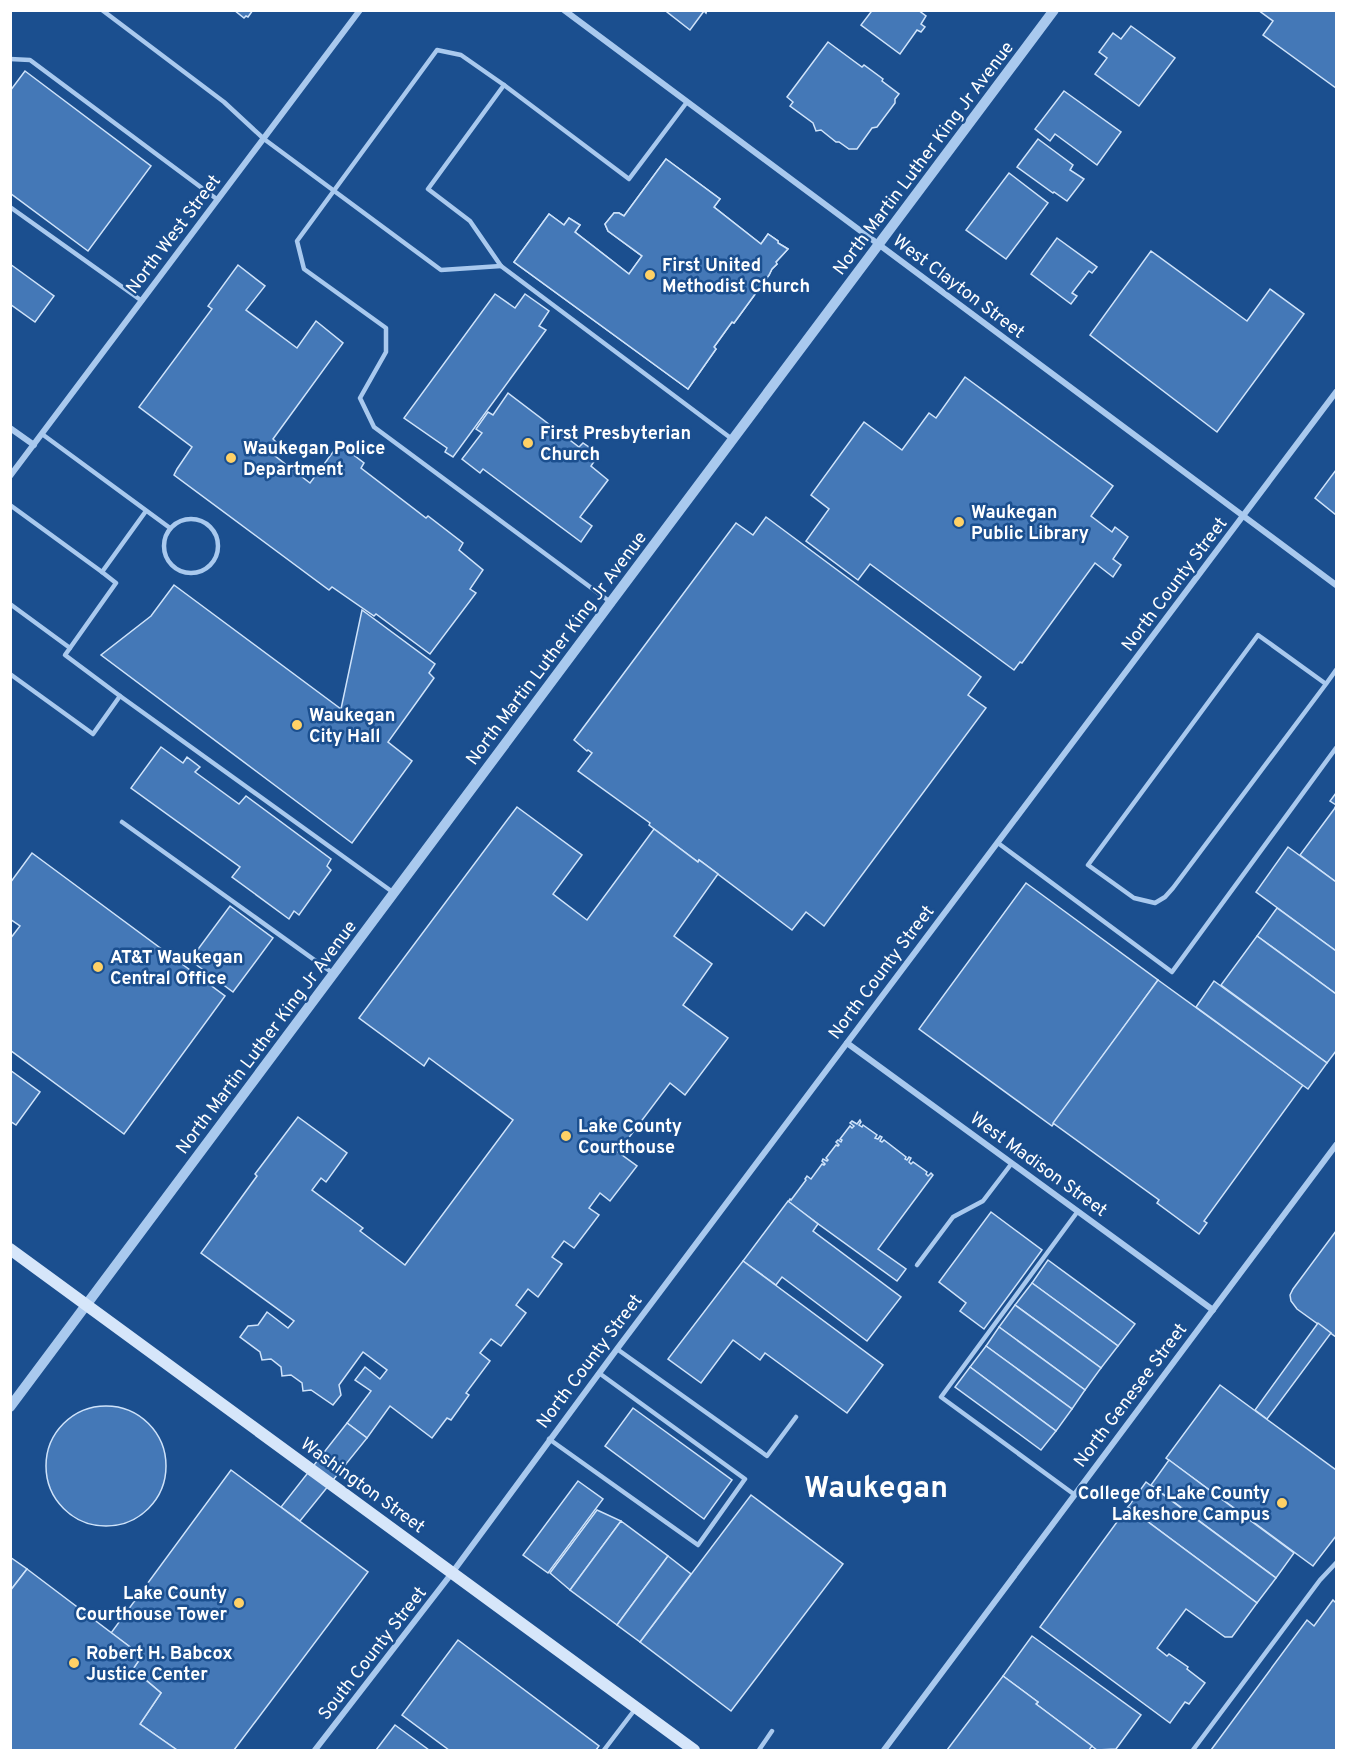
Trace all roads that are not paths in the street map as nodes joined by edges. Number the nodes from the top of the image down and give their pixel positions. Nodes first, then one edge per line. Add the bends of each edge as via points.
1 (102, 10) edge
2 (360, 10) edge
3 (564, 10) edge
4 (1054, 10) edge
5 (10, 59) edge
6 (504, 85) junction
7 (687, 102) junction
8 (264, 139) junction
9 (333, 190) junction
10 (218, 200) junction
11 (10, 207) edge
12 (879, 244) junction
13 (501, 266) junction
14 (142, 301) junction
15 (1336, 392) edge
16 (10, 428) edge
17 (42, 434) junction
18 (733, 440) junction
19 (34, 445) junction
20 (10, 476) edge
21 (10, 505) edge
22 (146, 511) junction
23 (1244, 516) junction
24 (170, 528) junction
25 (102, 572) junction
26 (1336, 585) edge
27 (611, 602) junction
28 (10, 604) edge
29 (70, 648) junction
30 (1336, 670) edge
31 (10, 674) edge
32 (1326, 684) junction
33 (120, 696) junction
34 (1336, 748) edge
35 (123, 822) dead end
36 (998, 843) junction
37 (394, 893) junction
38 (334, 974) junction
39 (847, 1042) junction
40 (1336, 1145) edge
41 (1012, 1163) junction
42 (1078, 1211) junction
43 (10, 1250) edge
44 (917, 1265) dead end
45 (86, 1305) junction
46 (1213, 1310) junction
47 (616, 1349) junction
48 (599, 1373) junction
49 (10, 1407) edge
50 (796, 1417) dead end
51 (549, 1439) junction
52 (1075, 1495) junction
53 (1336, 1563) edge
54 (452, 1573) junction
55 (636, 1708) junction
56 (772, 1731) dead end
57 (315, 1750) edge
58 (604, 1750) edge
59 (694, 1750) edge
60 (759, 1750) edge
61 (884, 1750) edge
62 (1192, 1750) edge

1 - 8 lane via 224,102
2 - 8 street, North West Street
3 - 7 street, West Clayton Street
4 - 12 street, North Martin Luther King Jr Avenue
5 - 10 lane via 30,60
6 - 7 lane via 629,179
6 - 9 lane via 461,55 436,50
6 - 13 lane via 428,189 470,221
7 - 12 street, West Clayton Street
8 - 9 lane
8 - 10 street, North West Street
9 - 13 lane via 441,270
9 - 27 lane via 297,241 304,269 386,328 386,352 360,398 374,427
10 - 14 street, North West Street
11 - 14 lane
12 - 18 street, North Martin Luther King Jr Avenue
12 - 23 street, West Clayton Street
13 - 18 lane
14 - 17 street, North West Street
15 - 23 street, North County Street
16 - 19 street
17 - 19 street, North West Street
17 - 22 lane
18 - 27 street, North Martin Luther King Jr Avenue
19 - 20 street, North West Street
21 - 25 lane
22 - 24 lane
22 - 25 lane
23 - 26 street, West Clayton Street
23 - 36 street, North County Street
24 - 24 lane via 164,545 169,562 193,573 202,571 215,559 216,533 203,521 185,519
25 - 29 lane via 116,583
27 - 37 street, North Martin Luther King Jr Avenue
28 - 29 lane
29 - 33 lane via 65,655
30 - 32 lane
31 - 33 lane via 93,734
32 - 32 lane via 1258,635 1088,865 1134,898 1155,903 1166,897
33 - 37 lane
34 - 36 lane via 1172,972
35 - 38 lane
36 - 39 street, North County Street
37 - 38 street, North Martin Luther King Jr Avenue
38 - 45 street, North Martin Luther King Jr Avenue
39 - 41 street, West Madison Street
39 - 47 street, North County Street
40 - 46 street, North Genesee Street
41 - 42 street, West Madison Street
41 - 44 lane via 983,1201 953,1217
42 - 46 street, West Madison Street
42 - 52 lane via 941,1397
43 - 45 main road, Washington Street
45 - 49 street, North Martin Luther King Jr Avenue
45 - 54 main road, Washington Street
46 - 52 street, North Genesee Street
47 - 48 street, North County Street
47 - 50 lane via 767,1456
48 - 51 street, North County Street
48 - 51 lane via 745,1479 698,1545
51 - 54 street, North County Street
52 - 61 street, North Genesee Street
53 - 62 lane
54 - 55 main road, Washington Street
54 - 57 street, South County Street
55 - 58 lane
55 - 59 main road, Washington Street
56 - 60 lane

